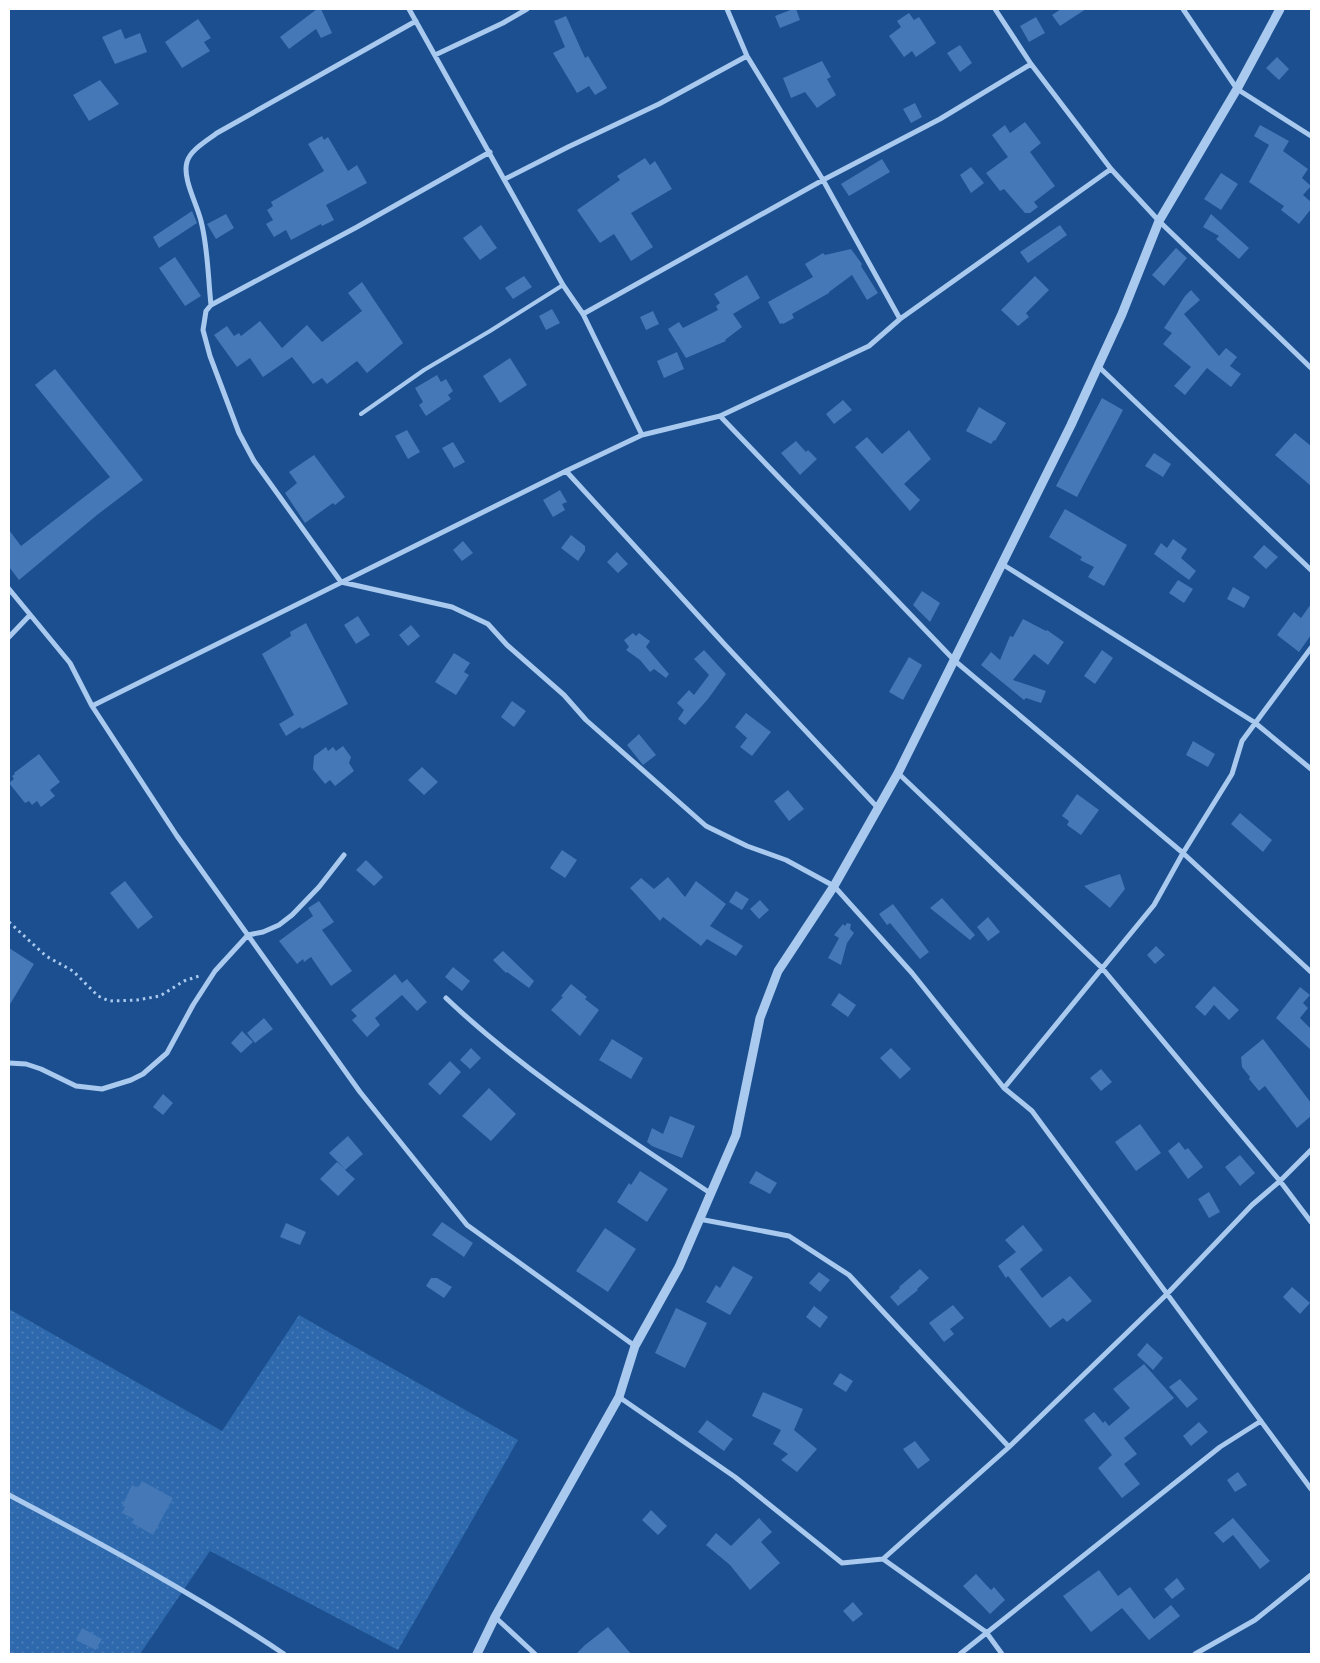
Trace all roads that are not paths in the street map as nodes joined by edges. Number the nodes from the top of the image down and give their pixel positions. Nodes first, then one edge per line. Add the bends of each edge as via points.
1 (409, 9) edge
2 (527, 9) edge
3 (727, 9) edge
4 (994, 9) edge
5 (1183, 9) edge
6 (1280, 9) edge
7 (416, 22) junction
8 (435, 55) junction
9 (747, 56) junction
10 (1031, 64) junction
11 (1237, 89) junction
12 (1311, 136) edge
13 (490, 152) junction
14 (1111, 169) junction
15 (505, 179) junction
16 (823, 180) junction
17 (1159, 221) junction
18 (563, 285) junction
19 (211, 305) junction
20 (583, 314) junction
21 (900, 319) junction
22 (1098, 366) junction
23 (1311, 368) edge
24 (361, 414) dead end
25 (720, 416) junction
26 (642, 435) junction
27 (566, 471) junction
28 (1002, 564) junction
29 (1311, 570) edge
30 (341, 582) junction
31 (9, 588) edge
32 (30, 615) junction
33 (9, 637) edge
34 (1311, 648) edge
35 (954, 660) junction
36 (92, 706) junction
37 (1254, 722) junction
38 (1311, 769) edge
39 (898, 773) junction
40 (878, 808) junction
41 (1183, 853) junction
42 (344, 855) dead end
43 (834, 886) junction
44 (248, 935) junction
45 (1102, 968) junction
46 (1311, 972) edge
47 (446, 998) dead end
48 (9, 1064) edge
49 (1004, 1088) junction
50 (1311, 1150) edge
51 (1280, 1181) junction
52 (710, 1193) junction
53 (699, 1219) junction
54 (1311, 1222) edge
55 (1167, 1294) junction
56 (635, 1346) junction
57 (619, 1397) junction
58 (1260, 1421) junction
59 (1009, 1447) junction
60 (1311, 1489) edge
61 (9, 1495) edge
62 (883, 1559) junction
63 (1311, 1575) edge
64 (495, 1617) junction
65 (986, 1632) junction
66 (284, 1654) edge
67 (478, 1654) edge
68 (535, 1654) edge
69 (960, 1654) edge
70 (1002, 1654) edge
71 (1195, 1654) edge

1 - 7 street
2 - 8 street
3 - 9 street
4 - 10 street
5 - 11 street
6 - 11 street
7 - 8 street
7 - 19 street via 217,133 192,153 185,172 201,221
8 - 13 street
9 - 15 street via 659,104
9 - 16 street
10 - 14 street
10 - 16 street via 940,119
11 - 12 street
11 - 17 street
13 - 15 street
13 - 19 street
14 - 17 street
14 - 21 street
15 - 18 street
16 - 20 street
16 - 21 street
17 - 22 street
17 - 23 street
18 - 20 street
18 - 24 lane via 424,370
19 - 30 street via 206,311 203,330 239,433 254,461
20 - 26 street
21 - 25 street via 869,346
22 - 28 street
22 - 29 street
25 - 26 street
25 - 35 street
26 - 27 street
27 - 30 street
27 - 40 street
28 - 35 street
28 - 37 street
30 - 36 street
30 - 43 street via 452,607 488,624 586,720 706,826 786,860
31 - 32 street
32 - 33 street
32 - 36 street via 70,663
34 - 37 street
35 - 39 street
35 - 41 street
36 - 44 street via 177,836
37 - 38 street
37 - 41 street via 1242,741 1232,774
39 - 40 street
39 - 45 street
40 - 43 street
41 - 45 street via 1154,905
41 - 46 street
42 - 44 street via 319,888 292,915 279,925
43 - 49 street via 912,973
43 - 52 street via 778,971 760,1018 736,1135
44 - 48 street via 218,968 167,1053 132,1080 102,1089 76,1086 26,1064
44 - 56 street via 360,1092 467,1225
45 - 49 street
45 - 51 street
47 - 52 street via 480,1030 573,1102
49 - 55 street via 1032,1111
50 - 51 street
51 - 54 street
51 - 55 street via 1252,1205
52 - 53 street
53 - 56 street via 679,1266
53 - 59 street via 789,1236 849,1275
55 - 58 street
55 - 59 street
56 - 57 street
57 - 62 street via 735,1477 842,1563
57 - 64 street
58 - 60 street
58 - 65 street via 1220,1448
59 - 62 street
61 - 66 street via 93,1539
62 - 65 street
63 - 71 street via 1254,1620
64 - 67 street
64 - 68 street
65 - 69 street
65 - 70 street

